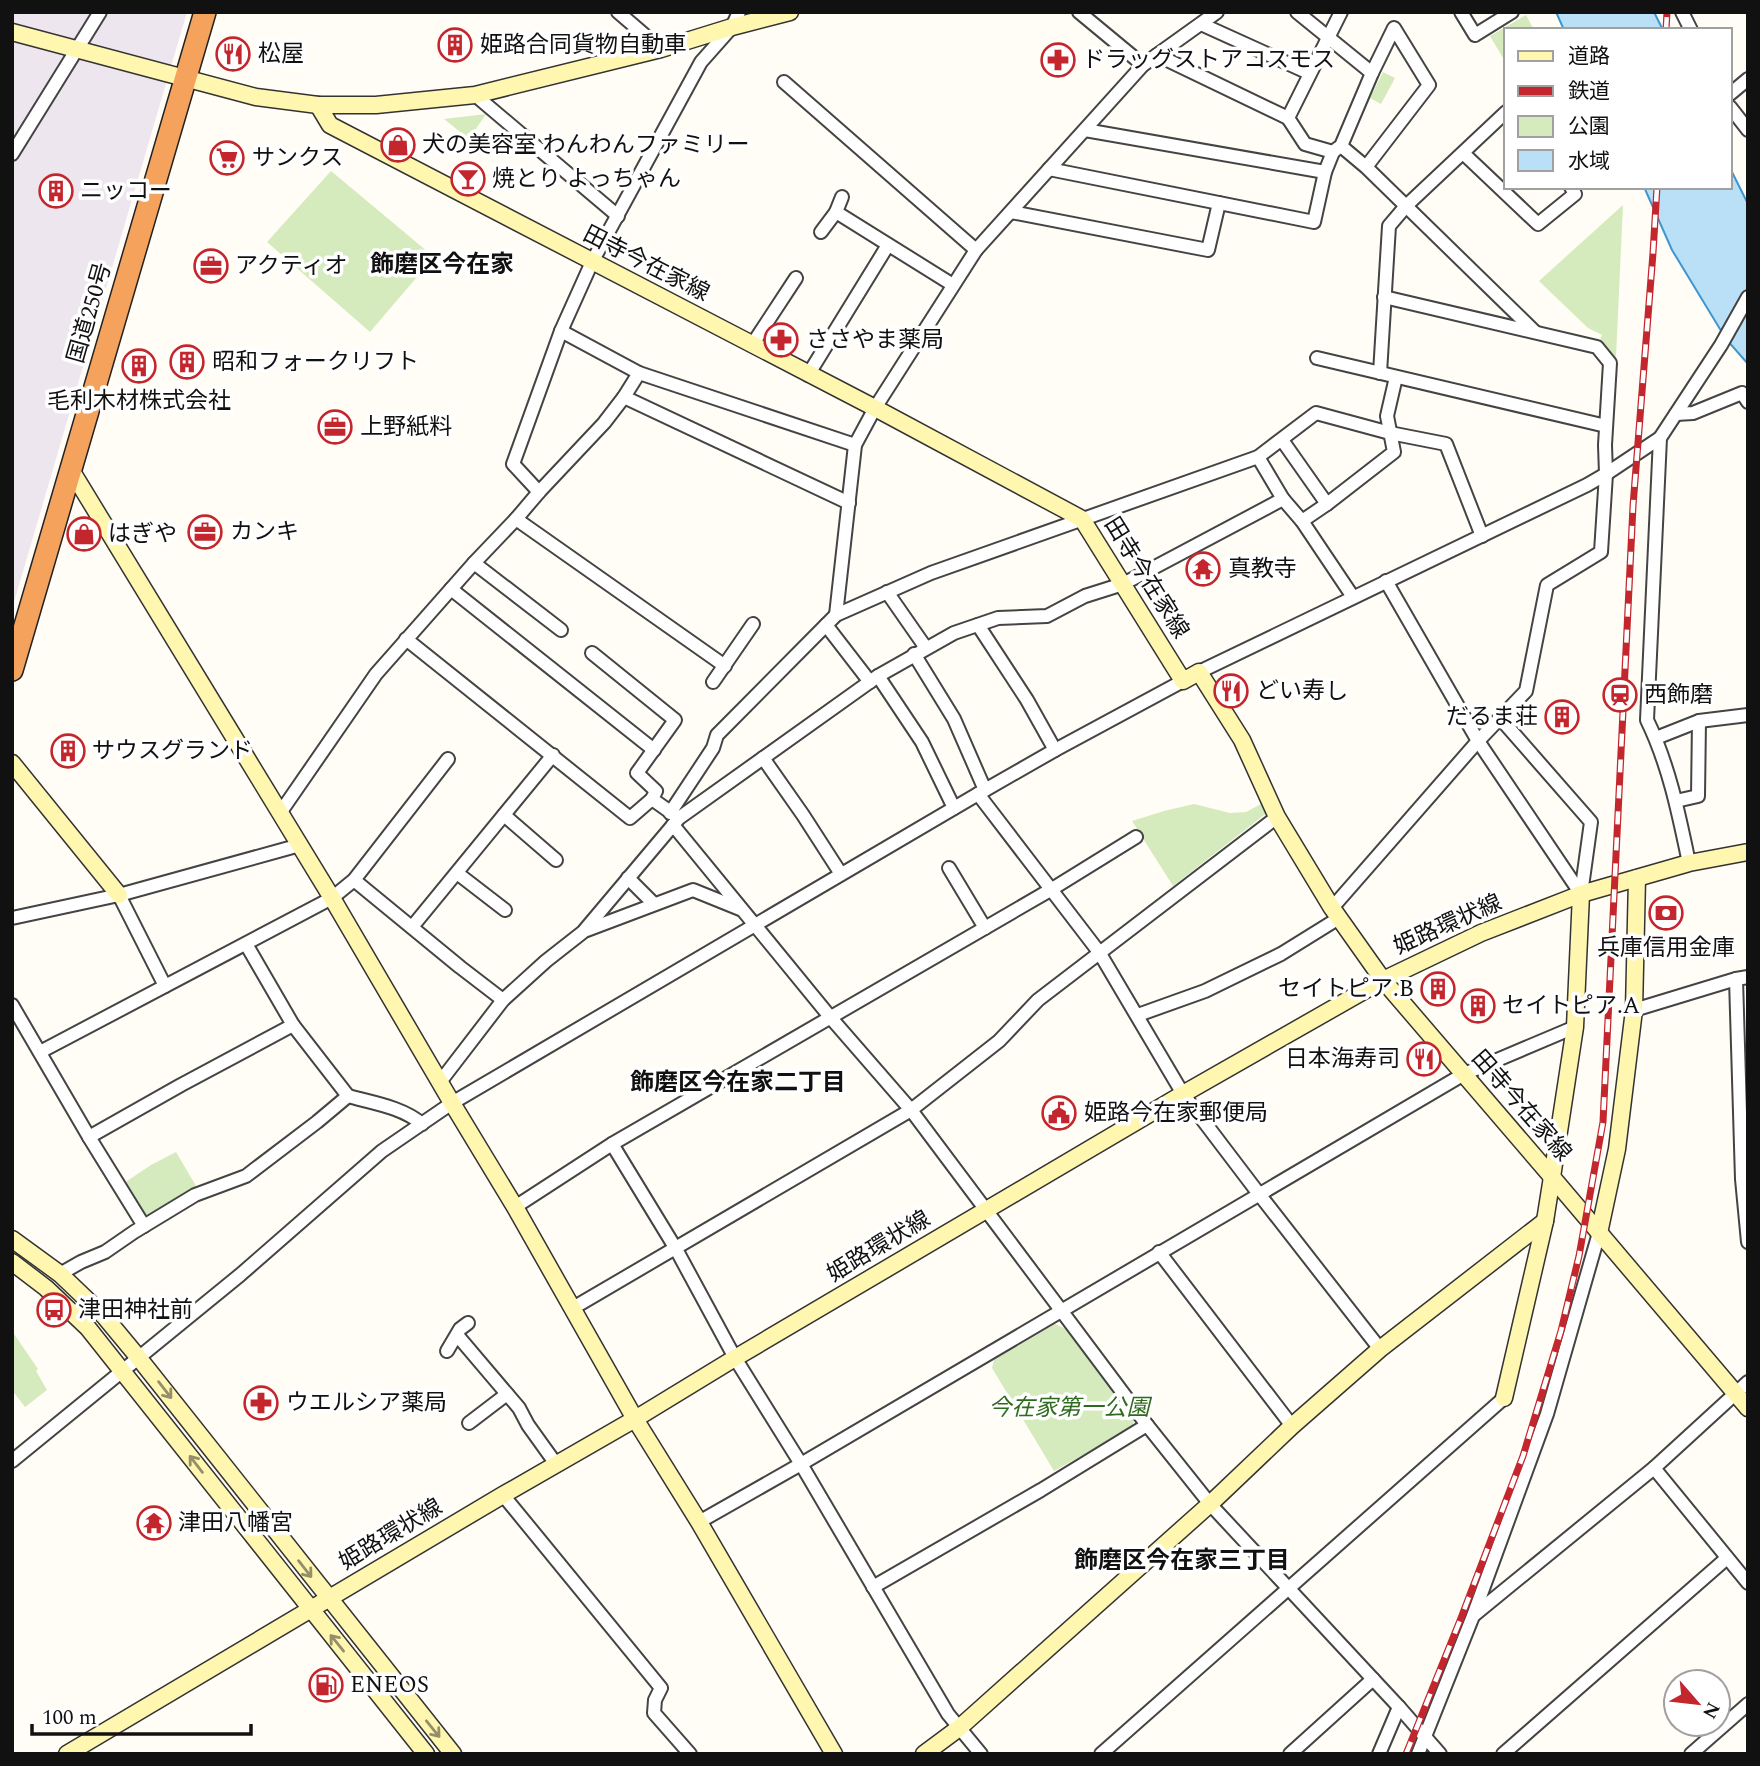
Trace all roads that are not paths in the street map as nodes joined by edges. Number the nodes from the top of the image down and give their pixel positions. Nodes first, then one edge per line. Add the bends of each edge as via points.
1 (100, 12) edge
2 (205, 12) edge
3 (618, 12) edge
4 (740, 12) edge
5 (790, 12) edge
6 (1079, 12) edge
7 (1217, 12) edge
8 (1297, 12) edge
9 (1341, 12) edge
10 (1461, 12) edge
11 (1511, 12) edge
12 (1682, 12) edge
13 (1201, 24) junction
14 (732, 27) junction
15 (1689, 28) edge
16 (12, 32) edge
17 (1328, 38) junction
18 (661, 49) junction
19 (77, 50) junction
20 (1157, 55) junction
21 (1143, 65) junction
22 (1309, 73) junction
23 (1372, 73) junction
24 (1748, 79) edge
25 (186, 80) junction
26 (784, 82) dead end
27 (1732, 91) edge
28 (475, 95) junction
29 (318, 105) junction
30 (1732, 110) edge
31 (1504, 114) edge
32 (1288, 118) junction
33 (1085, 130) junction
34 (1748, 130) edge
35 (1305, 144) junction
36 (1337, 149) junction
37 (1463, 153) junction
38 (12, 154) edge
39 (1366, 167) junction
40 (1049, 169) junction
41 (1304, 169) junction
42 (1325, 172) junction
43 (1572, 189) edge
44 (842, 197) dead end
45 (1219, 203) junction
46 (1406, 206) junction
47 (836, 212) junction
48 (1011, 212) junction
49 (618, 216) junction
50 (821, 232) dead end
51 (888, 244) junction
52 (976, 250) junction
53 (592, 262) junction
54 (796, 278) dead end
55 (953, 285) junction
56 (1384, 297) junction
57 (1748, 297) edge
58 (561, 331) junction
59 (1536, 332) junction
60 (752, 345) junction
61 (1317, 358) dead end
62 (639, 373) junction
63 (1380, 373) junction
64 (808, 374) junction
65 (1396, 377) junction
66 (624, 397) junction
67 (1748, 402) edge
68 (875, 408) junction
69 (1676, 414) junction
70 (1606, 426) junction
71 (1390, 433) junction
72 (1660, 438) junction
73 (1282, 440) junction
74 (855, 445) junction
75 (1258, 457) junction
76 (71, 470) junction
77 (1606, 474) junction
78 (539, 492) junction
79 (1283, 499) junction
80 (849, 503) junction
81 (1327, 504) junction
82 (516, 519) junction
83 (1082, 519) junction
84 (1302, 521) junction
85 (1482, 536) junction
86 (474, 563) junction
87 (1386, 581) junction
88 (1123, 584) junction
89 (451, 589) junction
90 (887, 592) junction
91 (1353, 597) junction
92 (836, 615) junction
93 (752, 624) dead end
94 (826, 625) junction
95 (978, 625) junction
96 (561, 630) dead end
97 (406, 639) junction
98 (920, 651) junction
99 (592, 653) dead end
100 (724, 666) junction
101 (12, 670) edge
102 (1199, 672) junction
103 (874, 679) junction
104 (1182, 681) junction
105 (713, 682) dead end
106 (1748, 715) edge
107 (1500, 718) junction
108 (1699, 721) junction
109 (1656, 738) junction
110 (1478, 741) junction
111 (654, 750) junction
112 (1055, 750) junction
113 (553, 755) junction
114 (763, 758) junction
115 (448, 759) dead end
116 (12, 763) edge
117 (981, 792) junction
118 (652, 799) junction
119 (1676, 801) junction
120 (954, 808) junction
121 (280, 813) junction
122 (504, 815) junction
123 (1277, 817) junction
124 (674, 819) junction
125 (1136, 837) dead end
126 (300, 845) junction
127 (1748, 852) edge
128 (556, 860) dead end
129 (1689, 863) junction
130 (949, 868) dead end
131 (457, 873) junction
132 (841, 874) junction
133 (628, 878) junction
134 (1637, 878) junction
135 (354, 880) junction
136 (1052, 889) junction
137 (1581, 894) junction
138 (119, 895) junction
139 (332, 898) junction
140 (654, 904) junction
141 (505, 910) dead end
142 (743, 910) junction
143 (1335, 913) junction
144 (12, 918) edge
145 (754, 924) junction
146 (412, 927) junction
147 (985, 928) junction
148 (583, 932) junction
149 (246, 944) junction
150 (1100, 953) junction
151 (1742, 978) edge
152 (1383, 980) junction
153 (165, 986) junction
154 (503, 1000) junction
155 (12, 1005) edge
156 (1634, 1010) junction
157 (1138, 1015) junction
158 (831, 1018) junction
159 (293, 1025) junction
160 (1575, 1027) junction
161 (40, 1052) junction
162 (1464, 1074) junction
163 (440, 1082) junction
164 (1184, 1094) junction
165 (348, 1096) junction
166 (452, 1103) junction
167 (911, 1110) junction
168 (422, 1124) junction
169 (89, 1137) junction
170 (612, 1144) junction
171 (1552, 1177) junction
172 (1259, 1194) junction
173 (515, 1207) junction
174 (985, 1210) junction
175 (1545, 1221) junction
176 (144, 1226) junction
177 (1600, 1233) junction
178 (12, 1240) edge
179 (1748, 1242) edge
180 (676, 1249) junction
181 (1159, 1252) junction
182 (12, 1262) edge
183 (60, 1274) junction
184 (573, 1308) junction
185 (1062, 1310) junction
186 (468, 1323) dead end
187 (457, 1335) junction
188 (1380, 1349) junction
189 (447, 1351) dead end
190 (138, 1357) junction
191 (735, 1358) junction
192 (122, 1370) junction
193 (1748, 1382) edge
194 (507, 1394) junction
195 (1735, 1394) junction
196 (1504, 1398) joint
197 (1748, 1408) edge
198 (635, 1419) junction
199 (469, 1423) dead end
200 (1147, 1425) junction
201 (1292, 1426) junction
202 (12, 1461) edge
203 (556, 1464) junction
204 (801, 1464) junction
205 (1654, 1468) junction
206 (503, 1495) junction
207 (1210, 1504) junction
208 (699, 1522) junction
209 (1727, 1558) junction
210 (1748, 1583) edge
211 (873, 1587) junction
212 (1289, 1588) junction
213 (329, 1599) junction
214 (310, 1609) junction
215 (1474, 1616) junction
216 (1373, 1679) junction
217 (1748, 1704) edge
218 (1399, 1707) junction
219 (959, 1728) junction
220 (1425, 1737) junction
221 (67, 1754) edge
222 (426, 1754) edge
223 (453, 1754) edge
224 (690, 1754) edge
225 (834, 1754) edge
226 (924, 1754) edge
227 (981, 1754) edge
228 (1101, 1754) edge
229 (1290, 1754) edge
230 (1379, 1754) edge
231 (1418, 1754) edge
232 (1440, 1754) edge
233 (1503, 1754) edge
234 (1691, 1754) edge

1 - 19 street
2 - 25 highway, 国道250号
3 - 18 street
4 - 14 street
5 - 14 street
6 - 21 street
7 - 13 street
8 - 17 street
9 - 17 street
10 - 11 street via 1475,35
12 - 15 street
13 - 20 street
13 - 22 street
14 - 18 street
14 - 49 street via 701,62
16 - 19 street
17 - 22 street
17 - 23 street
18 - 28 street
19 - 25 street
19 - 38 street
20 - 21 street
20 - 32 street
21 - 33 street
22 - 32 street
23 - 36 street
23 - 39 street via 1394,27 1429,85
24 - 27 street
25 - 29 street via 256,97
25 - 76 highway, 国道250号
26 - 52 street
28 - 29 street via 376,106
28 - 49 street
29 - 53 street, 田寺今在家線 via 330,125
30 - 34 street
31 - 37 street
32 - 35 street
33 - 40 street
33 - 41 street
35 - 36 street
35 - 41 street
36 - 39 street
36 - 42 street
37 - 43 street via 1538,224 1575,194
37 - 46 street
39 - 46 street
40 - 45 street
40 - 48 street
41 - 42 street
42 - 45 street via 1314,222
44 - 47 street
45 - 48 street via 1208,250
46 - 56 street via 1389,226
46 - 59 street
47 - 50 street
47 - 51 street
48 - 52 street
49 - 53 street
51 - 55 street
51 - 64 street
52 - 55 street
53 - 58 street
53 - 60 street, 田寺今在家線
54 - 60 street
55 - 68 street
56 - 59 street
56 - 63 street
57 - 69 street
58 - 62 street
58 - 78 street via 513,464
59 - 70 street via 1597,347 1611,363
60 - 64 street, 田寺今在家線
61 - 63 street
62 - 66 street
62 - 74 street
63 - 65 street
64 - 68 street, 田寺今在家線
65 - 70 street
65 - 71 street via 1387,416
66 - 78 street
66 - 80 street
67 - 69 street via 1742,393 1693,413
68 - 74 street
68 - 83 street, 田寺今在家線
69 - 72 street
70 - 77 street
71 - 73 street via 1316,413
71 - 81 street via 1394,452
71 - 85 street via 1446,444
72 - 77 street
72 - 109 street via 1647,720
73 - 75 street
73 - 81 street
74 - 80 street
75 - 79 street
75 - 83 street
76 - 101 highway, 国道250号
76 - 121 street
77 - 85 street
77 - 107 street via 1601,552 1547,585 1526,691
78 - 82 street
79 - 84 street
79 - 88 street
80 - 92 street
81 - 84 street
82 - 86 street
82 - 100 street
83 - 88 street, 田寺今在家線
83 - 90 street
84 - 91 street
85 - 87 street
86 - 89 street
86 - 96 street
87 - 91 street
87 - 110 street
88 - 95 street via 1085,596 1046,616 998,618
88 - 104 street, 田寺今在家線
89 - 97 street
89 - 111 street
90 - 92 street
90 - 98 street
91 - 102 street
92 - 94 street
93 - 100 street
94 - 103 street
94 - 124 street via 716,736
95 - 98 street
95 - 112 street
97 - 113 street
97 - 121 street via 376,674
98 - 103 street
98 - 117 street via 954,719
99 - 111 street via 675,720
100 - 105 street
102 - 104 street
102 - 123 street, 田寺今在家線 via 1241,740
103 - 114 street
103 - 120 street via 922,742
104 - 112 street
106 - 108 street
107 - 110 street
107 - 137 street via 1591,822
108 - 109 street
108 - 119 street via 1698,796
109 - 119 street
110 - 137 street
110 - 143 street
111 - 118 street via 637,773 656,791
112 - 117 street
113 - 118 street via 630,818
113 - 122 street
114 - 124 street
114 - 132 street
115 - 135 street
116 - 138 street
117 - 120 street
117 - 136 street
118 - 124 street
119 - 129 street
120 - 132 street
121 - 126 street
122 - 128 street
122 - 131 street
123 - 143 street, 田寺今在家線
123 - 150 street
124 - 133 street
124 - 142 street
125 - 136 street
126 - 138 street
126 - 139 street
127 - 129 street, 姫路環状線
129 - 134 street, 姫路環状線
130 - 147 street
131 - 141 street
131 - 146 street
132 - 145 street
133 - 140 street
133 - 148 street
134 - 137 street, 姫路環状線
134 - 156 street
135 - 139 street
135 - 146 street
136 - 147 street
136 - 150 street
137 - 152 street, 姫路環状線 via 1481,933
137 - 160 street
138 - 144 street
138 - 153 street
139 - 149 street
139 - 163 street
140 - 142 street via 693,890
140 - 148 street
142 - 145 street
143 - 152 street, 田寺今在家線
143 - 157 street via 1281,954 1216,986
145 - 158 street
145 - 166 street
146 - 154 street
147 - 158 street
148 - 154 street
149 - 153 street
149 - 159 street
150 - 157 street
150 - 167 street
151 - 156 street
151 - 179 street via 1742,1179
152 - 162 street, 田寺今在家線
152 - 164 street, 姫路環状線
153 - 161 street
154 - 163 street
155 - 161 street
156 - 177 street via 1617,1149
157 - 164 street
158 - 167 street
158 - 170 street
159 - 165 street
159 - 169 street
160 - 162 street
160 - 171 street
161 - 169 street
162 - 171 street, 田寺今在家線
162 - 172 street
163 - 166 street
164 - 172 street
164 - 174 street, 姫路環状線
165 - 168 street via 411,1115
165 - 176 street via 246,1176 195,1195
166 - 168 street
166 - 173 street
167 - 174 street
167 - 180 street
168 - 190 street via 382,1151
169 - 176 street
170 - 173 street
170 - 180 street
171 - 175 street
171 - 177 street, 田寺今在家線
172 - 181 street
172 - 188 street
173 - 184 street
174 - 185 street
174 - 191 street, 姫路環状線
175 - 188 street
175 - 196 street
176 - 183 street
177 - 195 street, 田寺今在家線
177 - 215 street via 1547,1414
178 - 183 street
180 - 184 street
180 - 191 street
181 - 185 street
181 - 201 street
182 - 192 street via 88,1328
183 - 190 street
184 - 198 street
185 - 200 street
185 - 204 street
186 - 187 street
187 - 189 street
187 - 194 street
188 - 201 street
190 - 192 street
190 -> 213 street
191 - 198 street, 姫路環状線
191 - 204 street
192 - 202 street
214 -> 192 street
193 - 195 street
194 - 199 street
194 - 203 street
195 - 197 street, 田寺今在家線
195 - 205 street
196 - 212 street
198 - 203 street, 姫路環状線
198 - 208 street
200 - 207 street
200 - 211 street
201 - 207 street
203 - 206 street, 姫路環状線
204 - 208 street
204 - 211 street
205 - 209 street
205 - 215 street
206 - 213 street, 姫路環状線
206 - 224 street via 661,1688 654,1713
207 - 212 street
207 - 219 street
208 - 225 street
209 - 210 street
209 - 233 street
211 - 219 street
212 - 216 street
212 - 228 street
213 - 214 street, 姫路環状線
213 -> 223 street
214 - 221 street, 姫路環状線
222 -> 214 street
215 - 220 street
216 - 218 street
216 - 229 street
217 - 234 street
218 - 220 street
218 - 230 street
219 - 226 street
219 - 227 street
220 - 231 street
220 - 232 street

